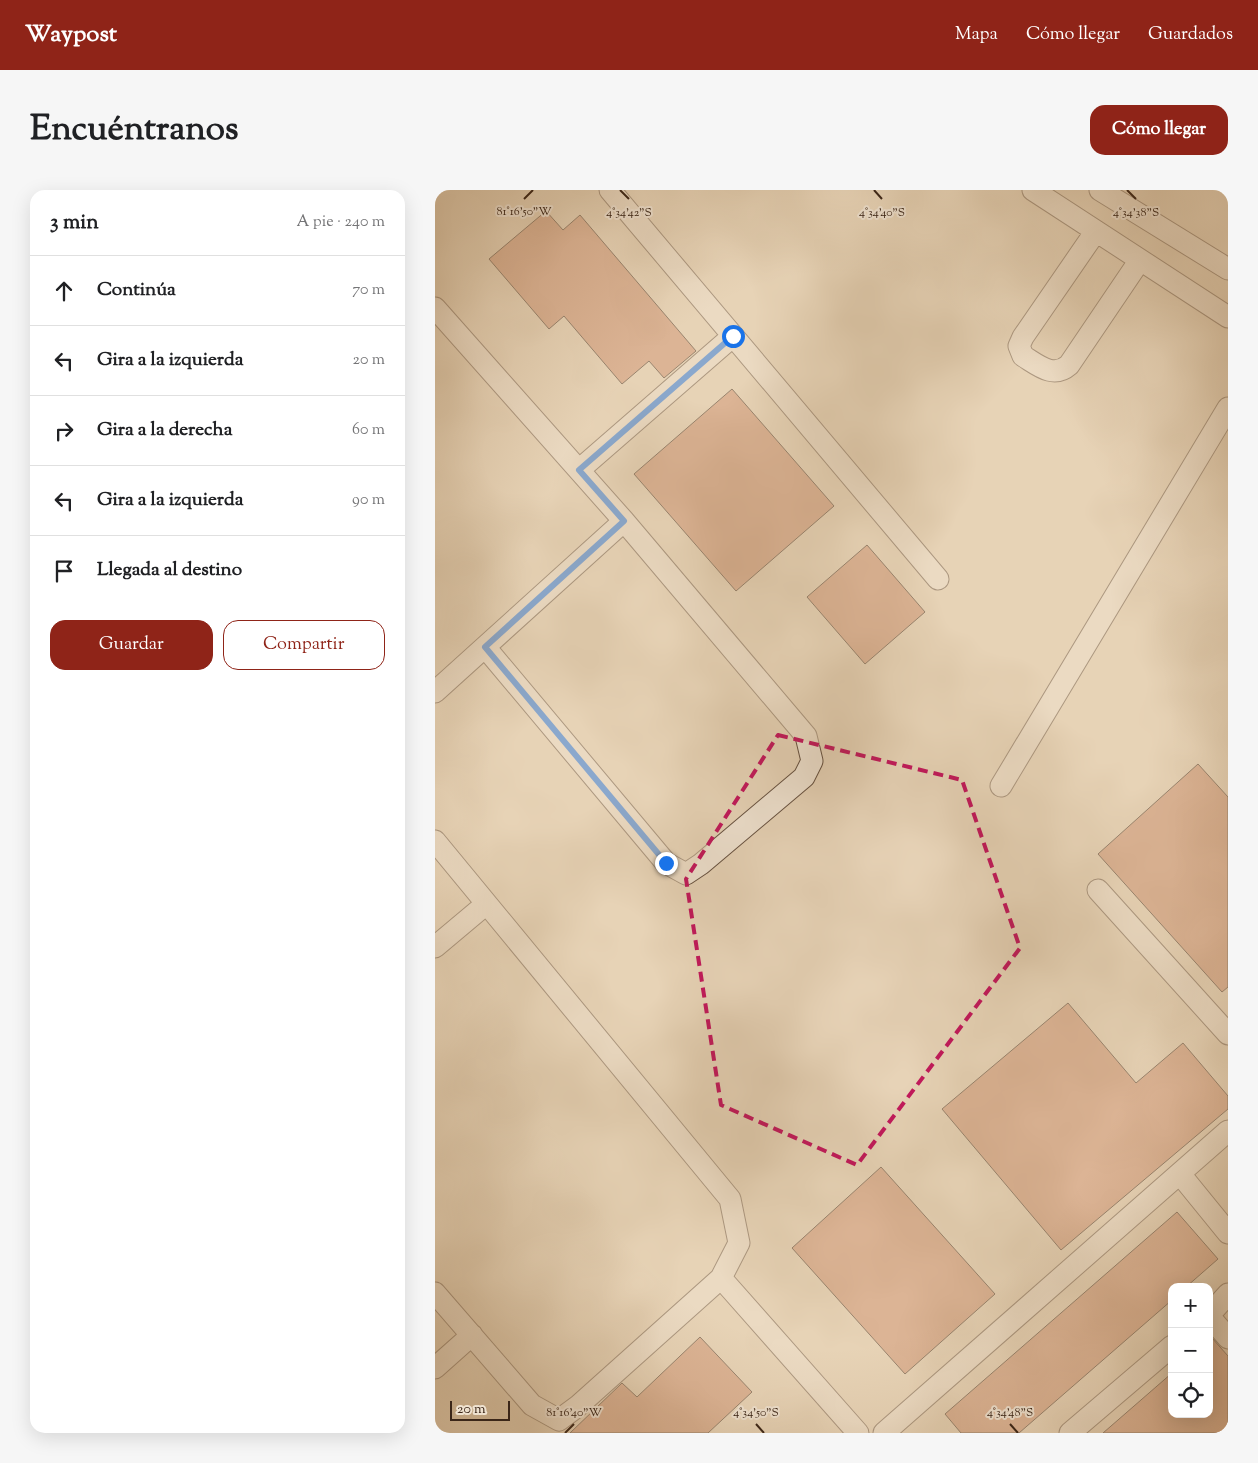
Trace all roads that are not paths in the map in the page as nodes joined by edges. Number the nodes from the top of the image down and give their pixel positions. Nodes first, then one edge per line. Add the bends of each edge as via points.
1 (610, 190) edge
2 (1033, 190) edge
3 (1100, 190) edge
4 (1096, 231) junction
5 (1140, 260) junction
6 (1228, 269) edge
7 (435, 308) edge
8 (1228, 317) edge
9 (733, 336) junction
10 (1228, 408) edge
11 (579, 470) junction
12 (624, 521) junction
13 (938, 579) dead end
14 (485, 647) junction
15 (435, 692) edge
16 (1001, 786) dead end
17 (435, 841) edge
18 (1098, 890) dead end
19 (485, 905) junction
20 (435, 947) edge
21 (1228, 1034) edge
22 (1228, 1131) edge
23 (1179, 1174) junction
24 (1228, 1233) edge
25 (721, 1278) junction
26 (435, 1292) edge
27 (1228, 1294) edge
28 (1213, 1311) edge
29 (1213, 1320) edge
30 (472, 1335) junction
31 (1228, 1338) edge
32 (1168, 1349) edge
33 (435, 1368) edge
34 (858, 1433) edge
35 (884, 1433) edge
36 (1070, 1433) edge

1 - 9 street
2 - 4 street
3 - 6 street
4 - 5 street
4 - 5 street via 1023,337 1019,346 1023,356 1053,372 1062,371
5 - 8 street
7 - 11 street
9 - 11 street
9 - 13 street
10 - 16 street
11 - 12 street
12 - 14 street
12 - 14 street via 806,736 812,761 804,777 686,874 666,863
14 - 15 street
17 - 19 street
18 - 21 street
19 - 20 street
19 - 25 street via 729,1199 739,1243
22 - 23 street
23 - 24 street
23 - 35 street
25 - 30 street via 559,1420 532,1405
25 - 34 street
26 - 30 street
27 - 28 street
29 - 31 street
30 - 33 street
32 - 36 street

